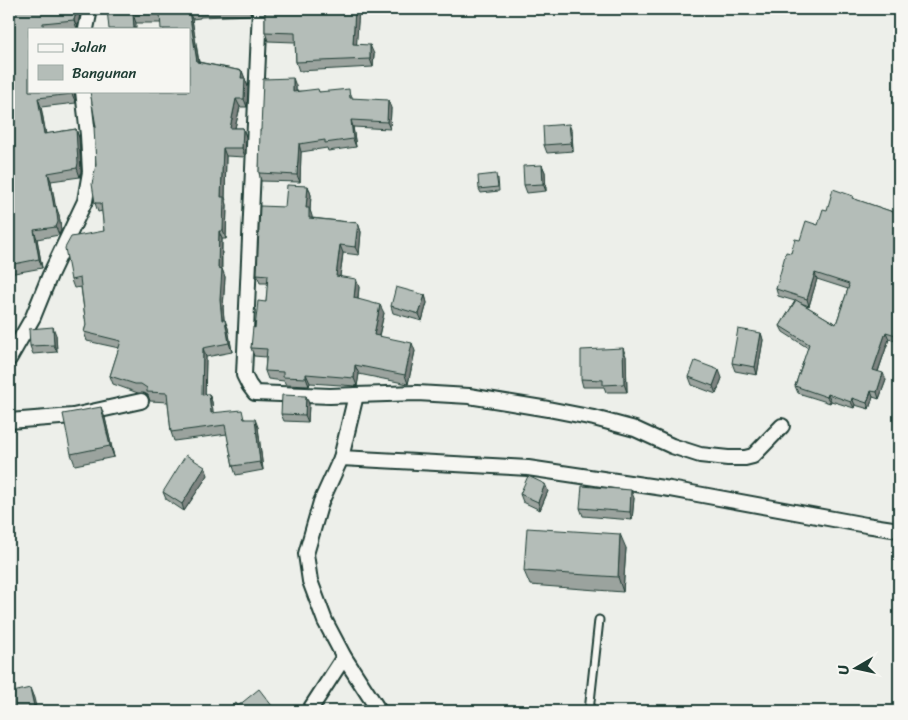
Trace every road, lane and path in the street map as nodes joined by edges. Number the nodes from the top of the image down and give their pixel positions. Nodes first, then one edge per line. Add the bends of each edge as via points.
1 (90, 9) edge
2 (260, 9) edge
3 (86, 28) edge
4 (83, 92) edge
5 (9, 359) edge
6 (356, 394) junction
7 (141, 401) dead end
8 (9, 420) edge
9 (782, 426) dead end
10 (341, 458) junction
11 (899, 530) edge
12 (599, 620) dead end
13 (344, 657) junction
14 (309, 711) edge
15 (379, 711) edge
16 (589, 711) edge

1 - 3 street
2 - 6 street via 244,375 255,393
4 - 5 street via 90,172 85,201 33,317
6 - 9 street via 469,396 540,407 635,429 700,455 728,458 753,456
6 - 10 street
7 - 8 street via 73,416
10 - 11 street via 528,468 670,489
10 - 13 street via 321,502 306,554 310,581 325,621
12 - 16 lane
13 - 14 street
13 - 15 street

